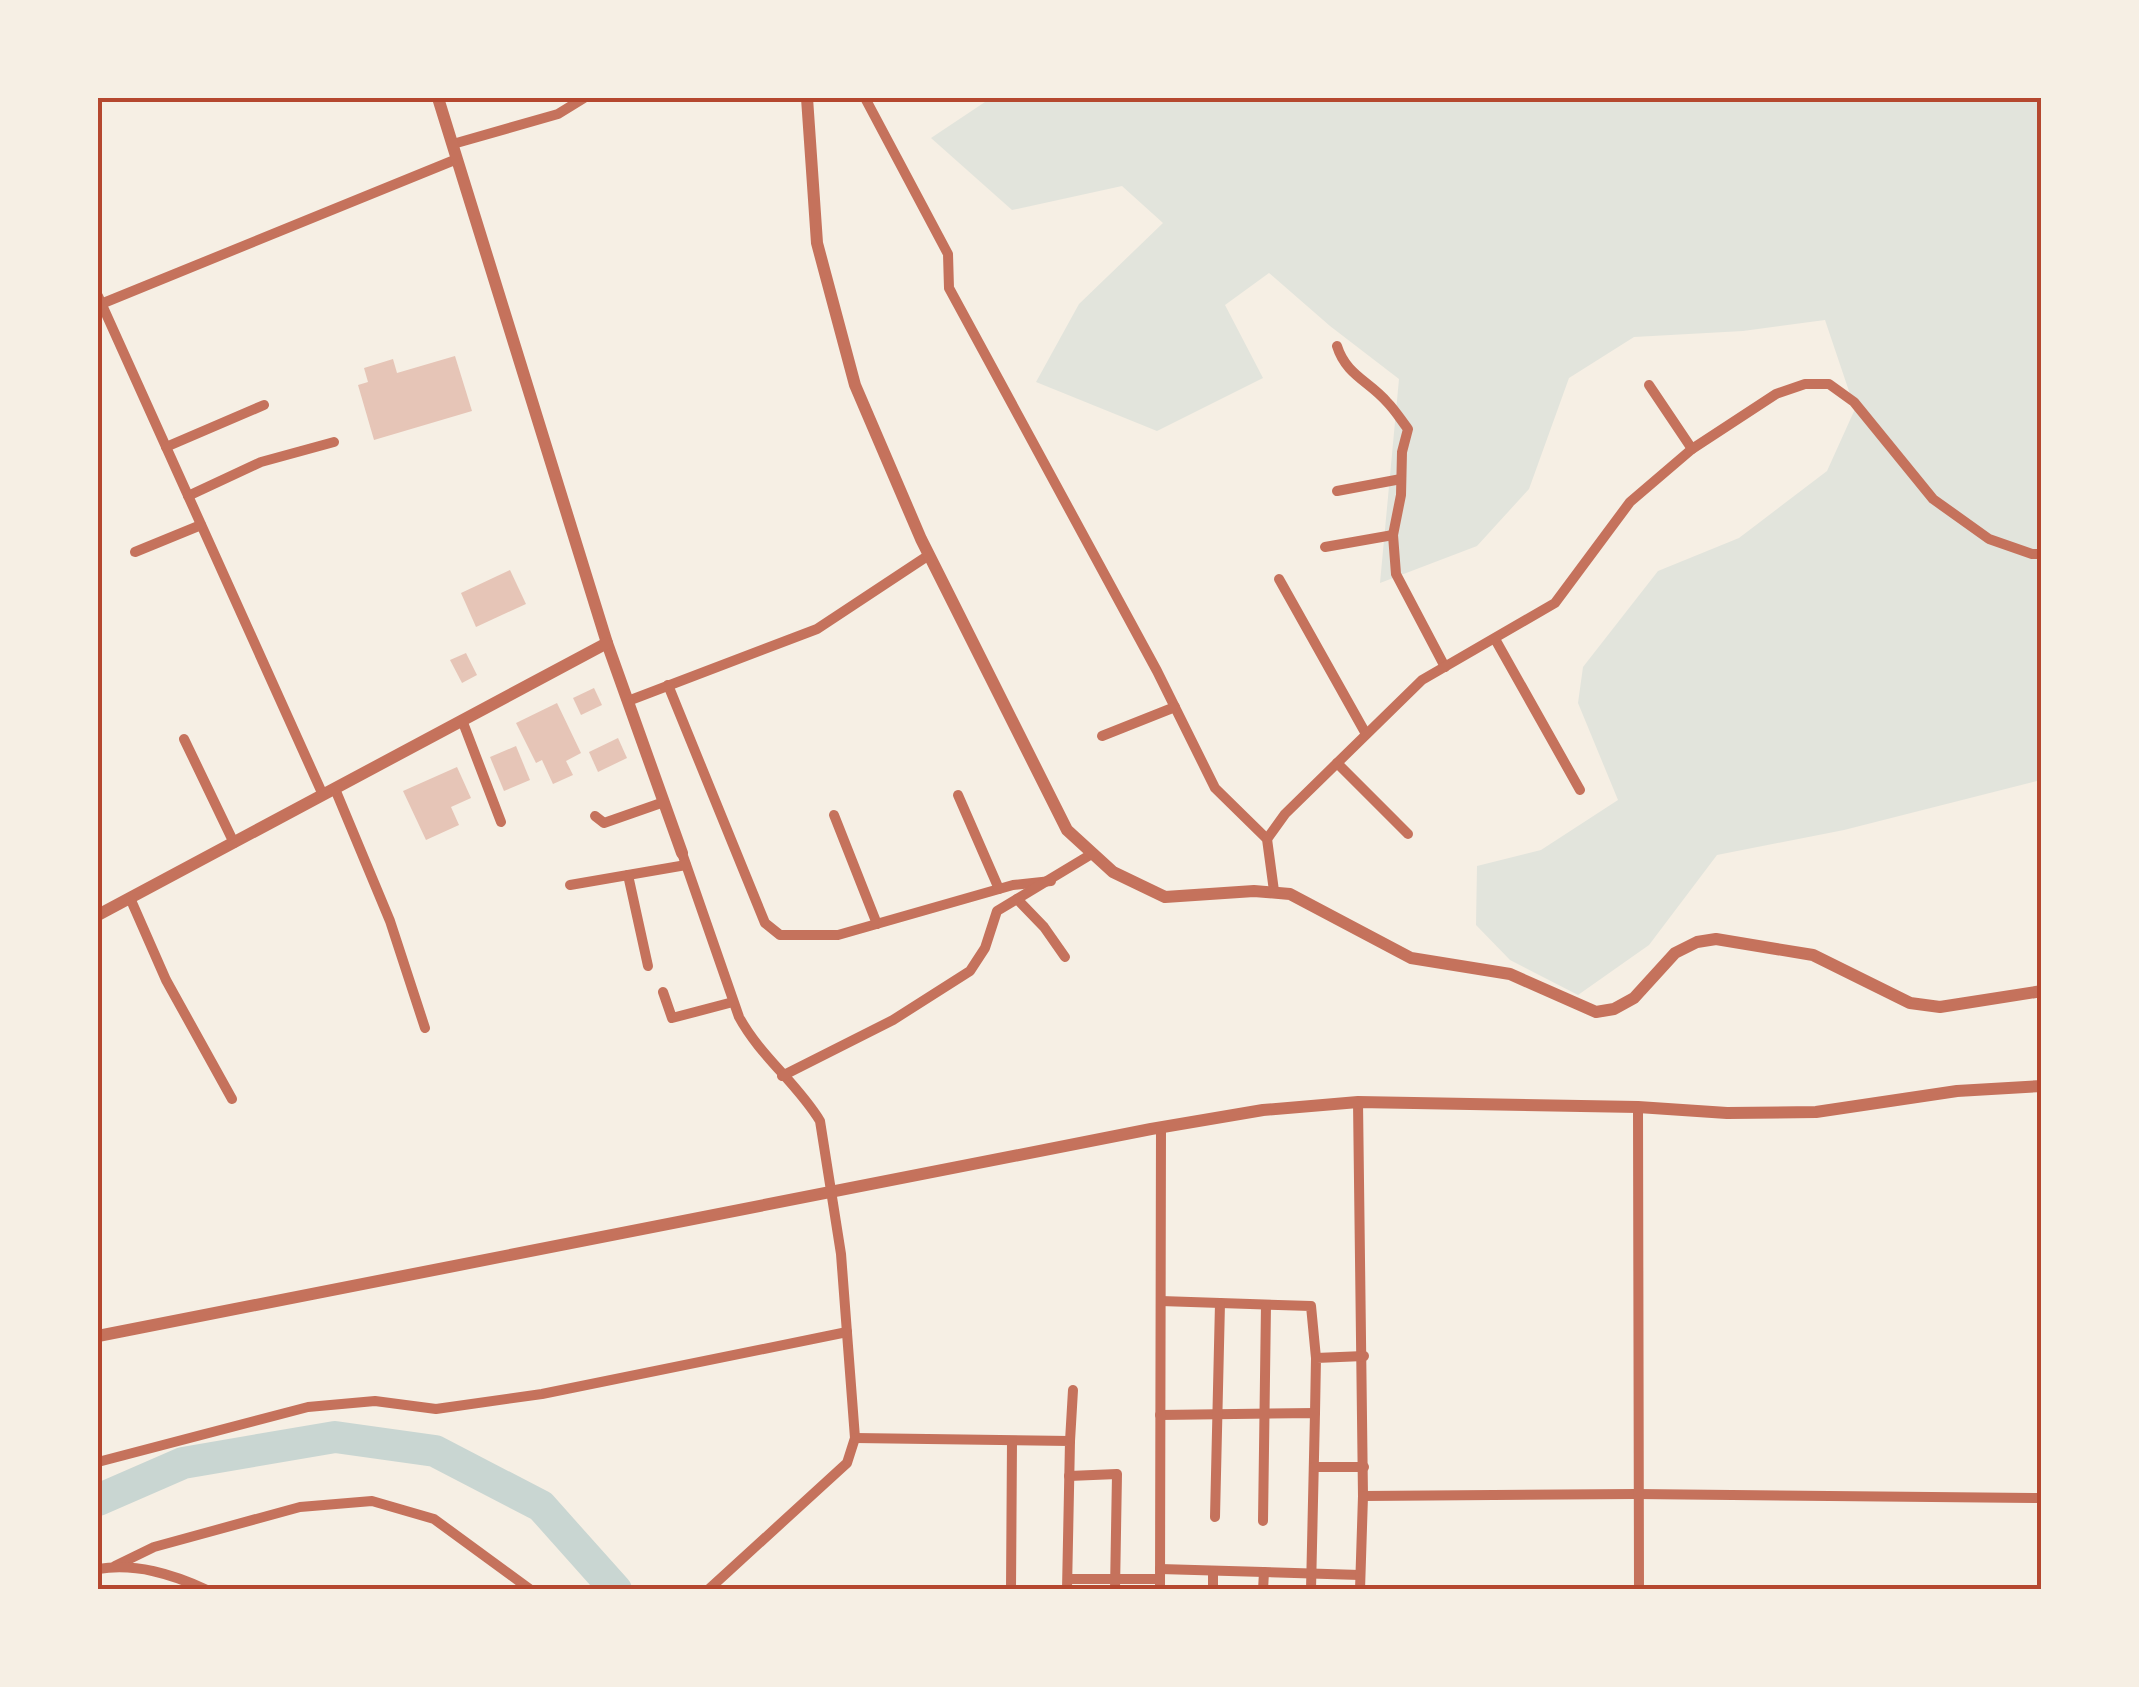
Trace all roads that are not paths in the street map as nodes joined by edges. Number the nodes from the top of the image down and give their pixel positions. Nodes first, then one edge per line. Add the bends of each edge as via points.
1 (438, 98) edge
2 (584, 98) edge
3 (807, 98) edge
4 (865, 98) edge
5 (453, 144) junction
6 (457, 159) junction
7 (99, 302) edge
8 (1338, 346) dead end
9 (1648, 385) dead end
10 (264, 406) dead end
11 (334, 442) dead end
12 (166, 447) junction
13 (1692, 449) junction
14 (1401, 479) junction
15 (1338, 491) dead end
16 (188, 496) junction
17 (201, 525) junction
18 (1393, 535) junction
19 (1325, 546) dead end
20 (135, 552) dead end
21 (929, 554) junction
22 (2042, 554) edge
23 (1279, 579) dead end
24 (1495, 639) junction
25 (607, 643) junction
26 (1445, 668) junction
27 (668, 686) junction
28 (628, 701) junction
29 (1175, 707) junction
30 (462, 720) junction
31 (1366, 734) junction
32 (1102, 736) dead end
33 (184, 739) dead end
34 (1336, 763) junction
35 (1580, 790) dead end
36 (329, 792) junction
37 (958, 795) dead end
38 (664, 802) junction
39 (834, 815) dead end
40 (595, 816) dead end
41 (502, 822) dead end
42 (1408, 834) dead end
43 (1267, 839) junction
44 (234, 842) junction
45 (1090, 855) junction
46 (684, 859) junction
47 (628, 875) junction
48 (1051, 881) junction
49 (570, 886) dead end
50 (999, 890) junction
51 (1274, 890) junction
52 (130, 898) junction
53 (1017, 899) junction
54 (98, 915) edge
55 (877, 924) junction
56 (1066, 957) dead end
57 (648, 966) dead end
58 (2042, 991) edge
59 (664, 992) dead end
60 (733, 1002) junction
61 (425, 1028) dead end
62 (782, 1076) junction
63 (2042, 1086) edge
64 (232, 1099) dead end
65 (1358, 1102) junction
66 (1638, 1108) junction
67 (1161, 1127) junction
68 (833, 1192) junction
69 (1160, 1301) junction
70 (1220, 1303) junction
71 (1266, 1305) junction
72 (847, 1332) junction
73 (98, 1336) edge
74 (1364, 1356) junction
75 (1316, 1358) junction
76 (1073, 1390) dead end
77 (1315, 1413) junction
78 (1160, 1414) junction
79 (1217, 1414) junction
80 (1265, 1414) junction
81 (855, 1438) junction
82 (1012, 1440) junction
83 (1070, 1442) junction
84 (98, 1462) edge
85 (1314, 1467) junction
86 (1364, 1467) junction
87 (1069, 1476) junction
88 (1636, 1494) junction
89 (1364, 1496) junction
90 (2042, 1498) edge
91 (1216, 1517) dead end
92 (1264, 1521) dead end
93 (115, 1566) junction
94 (98, 1569) edge
95 (1212, 1571) junction
96 (1264, 1572) junction
97 (1311, 1573) junction
98 (1360, 1574) junction
99 (1160, 1579) edge
100 (1068, 1584) edge
101 (1115, 1584) edge
102 (207, 1590) edge
103 (532, 1590) edge
104 (708, 1590) edge
105 (1011, 1590) edge
106 (1213, 1590) edge
107 (1264, 1590) edge
108 (1311, 1590) edge
109 (1360, 1590) edge
110 (1639, 1590) edge

1 - 5 street
2 - 5 street via 558,114
3 - 21 street via 817,243 832,304 856,385
4 - 29 street via 948,254 949,288
5 - 6 street
6 - 7 street
6 - 25 street
7 - 12 street
8 - 14 street via 1342,360 1408,430
9 - 13 street
10 - 12 street
11 - 16 street via 261,462
12 - 16 street
13 - 22 street via 1776,394 1829,384 1854,402 1933,499 1989,539
13 - 24 street via 1630,502 1554,603
14 - 15 street
14 - 18 street
16 - 17 street
17 - 20 street
17 - 36 street
18 - 19 street
18 - 26 street via 1396,574
21 - 27 street via 817,629
21 - 45 street via 1067,830
23 - 31 street
24 - 26 street
24 - 35 street
25 - 28 street
25 - 30 street
26 - 31 street via 1422,680
27 - 28 street
27 - 55 street via 765,924 780,936 838,935
28 - 38 street
29 - 32 street
29 - 43 street via 1215,788
30 - 36 street
30 - 41 street
31 - 34 street
33 - 44 street
34 - 42 street
34 - 43 street
36 - 44 street
36 - 61 street via 390,921
37 - 50 street
38 - 40 street via 604,823
38 - 46 street
39 - 55 street
43 - 51 street
44 - 52 street
45 - 48 street
45 - 51 street via 1165,897
46 - 47 street
46 - 60 street
47 - 49 street
47 - 57 street
48 - 50 street
48 - 53 street
50 - 55 street
51 - 58 street via 1411,958 1510,974 1596,1012 1634,998 1675,954 1716,939 1813,955 1910,1003 1940,1008
52 - 54 street
52 - 64 street via 166,980
53 - 56 street
53 - 62 street via 998,910 970,971 893,1020
59 - 60 street via 672,1018
60 - 62 street via 752,1041
62 - 68 street via 820,1121
63 - 66 street via 1816,1112
65 - 66 street
65 - 67 street
65 - 74 street
66 - 88 street
67 - 68 street
67 - 69 street
68 - 72 street
68 - 73 street
69 - 70 street
69 - 78 street
70 - 71 street
70 - 79 street
71 - 75 street via 1311,1306
71 - 80 street
72 - 81 street
72 - 84 street via 436,1409 374,1401 308,1407
74 - 75 street
74 - 86 street
75 - 77 street
76 - 83 street
77 - 80 street
77 - 85 street
78 - 79 street
78 - 99 street
79 - 80 street
79 - 91 street
80 - 92 street
81 - 82 street
81 - 104 street via 847,1463
82 - 83 street
82 - 105 street
83 - 87 street
85 - 86 street
85 - 97 street
86 - 89 street
87 - 100 street
87 - 101 street via 1117,1474
88 - 89 street
88 - 90 street
88 - 110 street
89 - 98 street
93 - 94 street
93 - 102 street via 169,1573
93 - 103 street via 154,1547 300,1508 372,1501 434,1519
95 - 96 street
95 - 99 street
95 - 106 street
96 - 97 street
96 - 107 street
97 - 98 street
97 - 108 street
98 - 109 street
99 - 101 street
100 - 101 street

